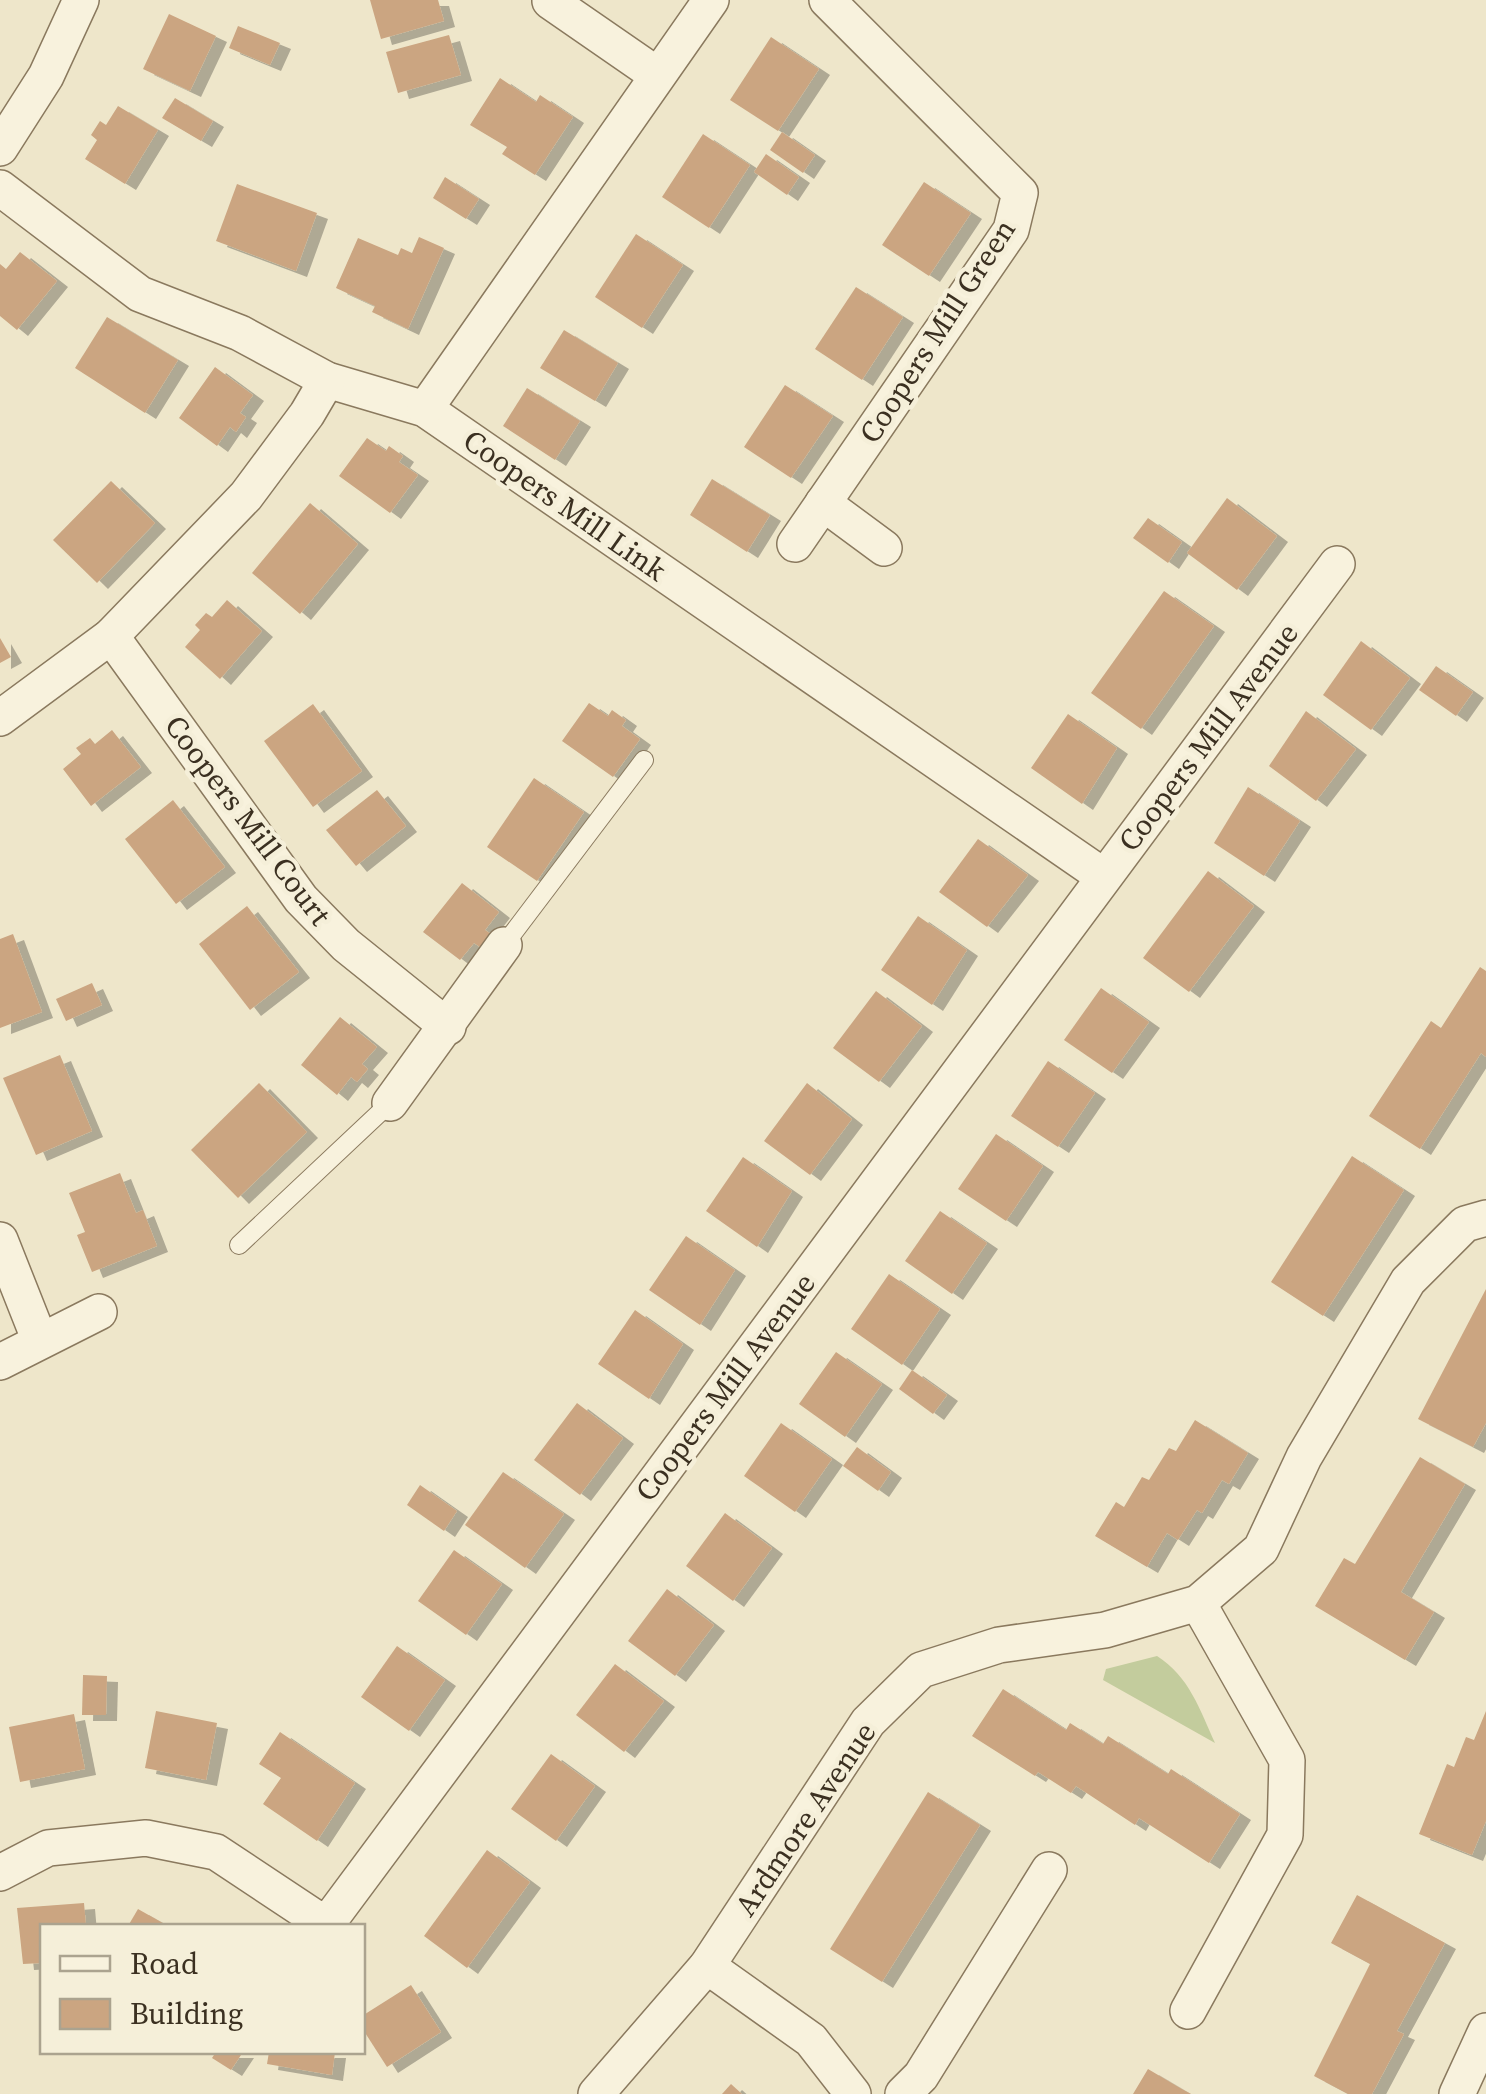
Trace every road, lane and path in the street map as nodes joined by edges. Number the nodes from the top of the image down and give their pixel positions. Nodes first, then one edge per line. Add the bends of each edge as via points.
1 (81, 0) edge
2 (550, 0) edge
3 (711, 0) edge
4 (826, 0) edge
5 (657, 75) junction
6 (0, 148) edge
7 (0, 188) edge
8 (327, 380) junction
9 (425, 409) junction
10 (823, 503) junction
11 (795, 544) dead end
12 (884, 548) dead end
13 (1338, 564) dead end
14 (111, 636) junction
15 (0, 718) edge
16 (644, 760) dead end
17 (1103, 876) junction
18 (504, 944) joint
19 (448, 1027) junction
20 (390, 1104) joint
21 (1486, 1218) edge
22 (0, 1240) edge
23 (238, 1244) dead end
24 (99, 1312) dead end
25 (40, 1340) junction
26 (0, 1362) edge
27 (1198, 1603) junction
28 (1049, 1870) dead end
29 (0, 1874) edge
30 (324, 1924) edge
31 (327, 1924) edge
32 (707, 1966) junction
33 (1188, 2011) dead end
34 (1486, 2031) edge
35 (596, 2094) edge
36 (852, 2094) edge
37 (903, 2094) edge
38 (1457, 2094) edge

1 - 6 street via 46,76
2 - 5 street
3 - 5 street
4 - 10 street, Coopers Mill Green via 1020,193 1011,230
5 - 9 street
7 - 8 street, Coopers Mill Link via 140,294 240,332
8 - 9 street, Coopers Mill Link
8 - 14 street via 246,496
9 - 17 street, Coopers Mill Link
10 - 11 street, Coopers Mill Green
10 - 12 street
13 - 17 street, Coopers Mill Avenue
14 - 15 street
14 - 19 street, Coopers Mill Court via 301,899 346,946
16 - 18 lane
17 - 31 street, Coopers Mill Avenue
18 - 19 street
19 - 20 street
20 - 23 lane
21 - 27 street, Ardmore Avenue via 1464,1224 1408,1281 1304,1458 1261,1549
22 - 25 street
24 - 25 street
25 - 26 street
27 - 32 street, Ardmore Avenue via 1105,1630 999,1645 921,1670 868,1722
27 - 33 street via 1287,1760 1285,1834
28 - 37 street via 921,2076
29 - 30 street, Coopers Mill Avenue via 48,1848 146,1838 216,1852
32 - 35 street, Ardmore Avenue
32 - 36 street via 812,2040
34 - 38 street

